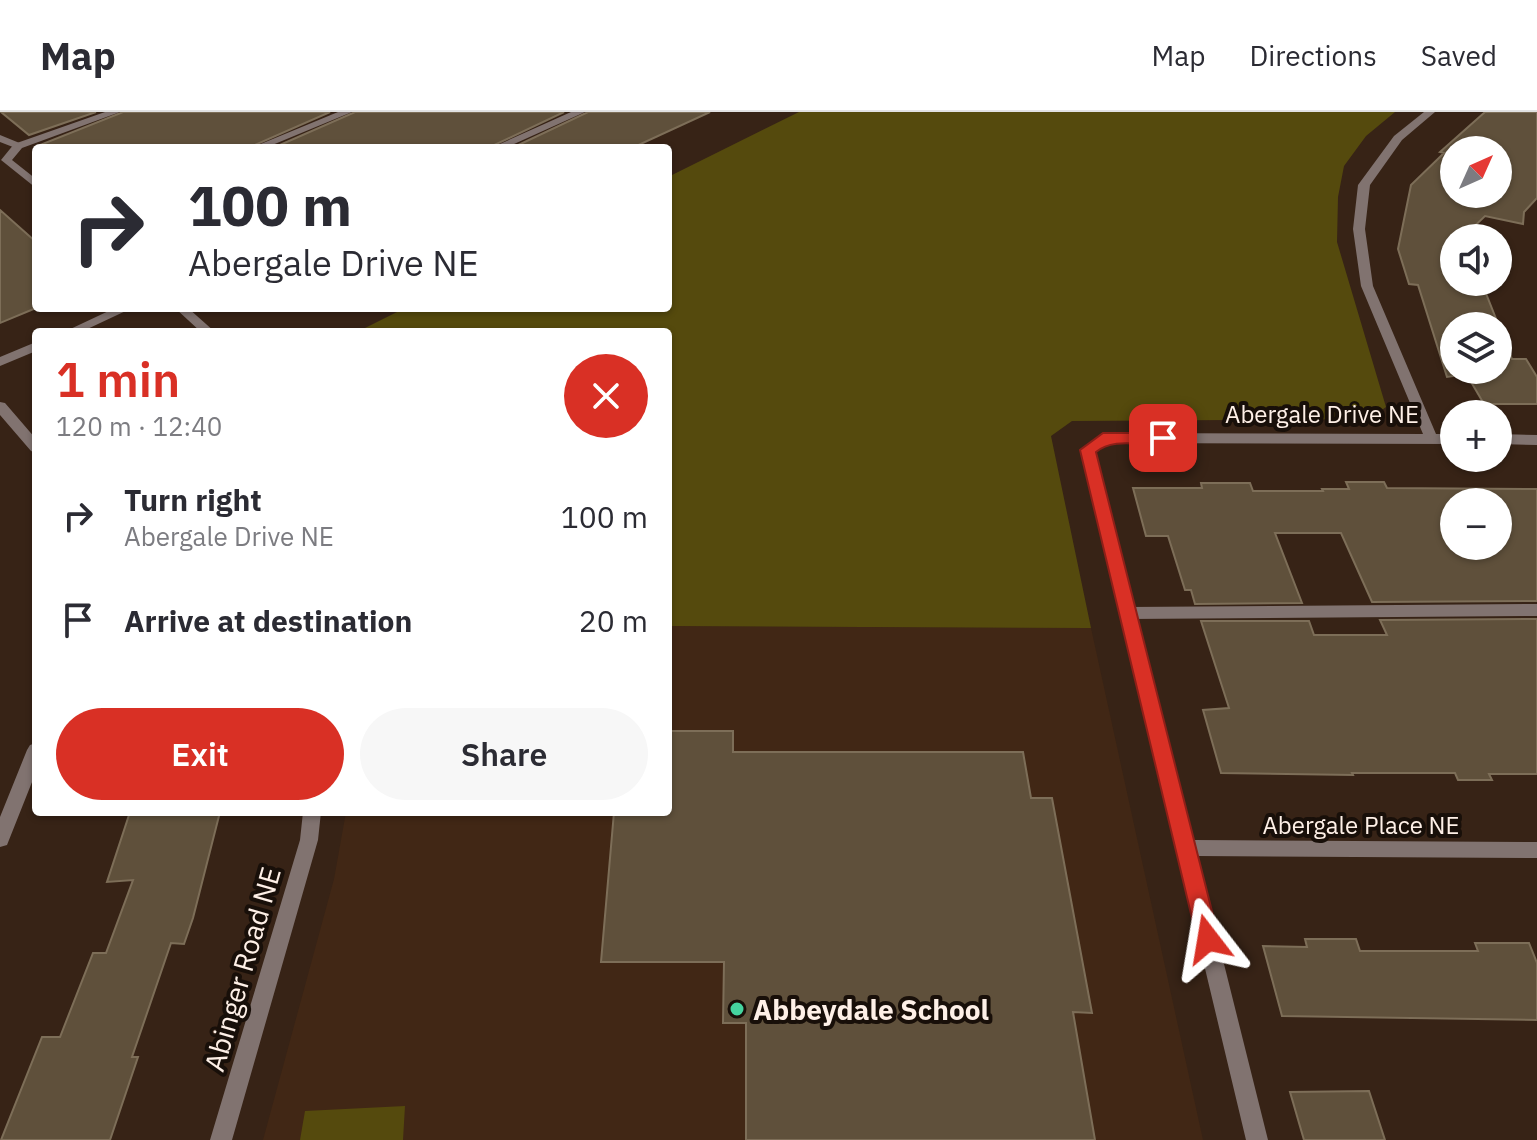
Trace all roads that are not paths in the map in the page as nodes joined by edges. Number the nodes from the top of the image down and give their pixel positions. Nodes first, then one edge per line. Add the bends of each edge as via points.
1 (115, 112) edge
2 (347, 112) edge
3 (580, 112) edge
4 (1430, 112) edge
5 (0, 138) edge
6 (266, 144) edge
7 (505, 144) edge
8 (18, 146) junction
9 (32, 182) edge
10 (117, 312) edge
11 (186, 312) edge
12 (79, 328) edge
13 (204, 328) edge
14 (32, 348) edge
15 (0, 362) edge
16 (0, 406) edge
17 (1431, 438) junction
18 (1440, 438) edge
19 (1512, 439) edge
20 (1537, 440) edge
21 (32, 443) edge
22 (1537, 610) edge
23 (1128, 613) junction
24 (32, 760) edge
25 (312, 816) edge
26 (0, 839) edge
27 (1185, 848) junction
28 (1537, 850) edge
29 (221, 1140) edge
30 (1257, 1140) edge

1 - 8 street
2 - 6 street
3 - 7 street
4 - 17 street via 1398,138 1364,185 1359,229 1367,286
5 - 8 street
8 - 9 street via 6,160
10 - 12 street
11 - 13 street
14 - 15 street
16 - 21 street
17 - 18 street, Abergale Drive NE
17 - 23 street, Abergale Drive NE via 1103,438 1088,450
19 - 20 street
22 - 23 street
23 - 27 street, Abergale Drive NE
24 - 26 street
25 - 29 street, Abinger Road NE
27 - 28 street, Abergale Place NE
27 - 30 street, Abergale Drive NE

